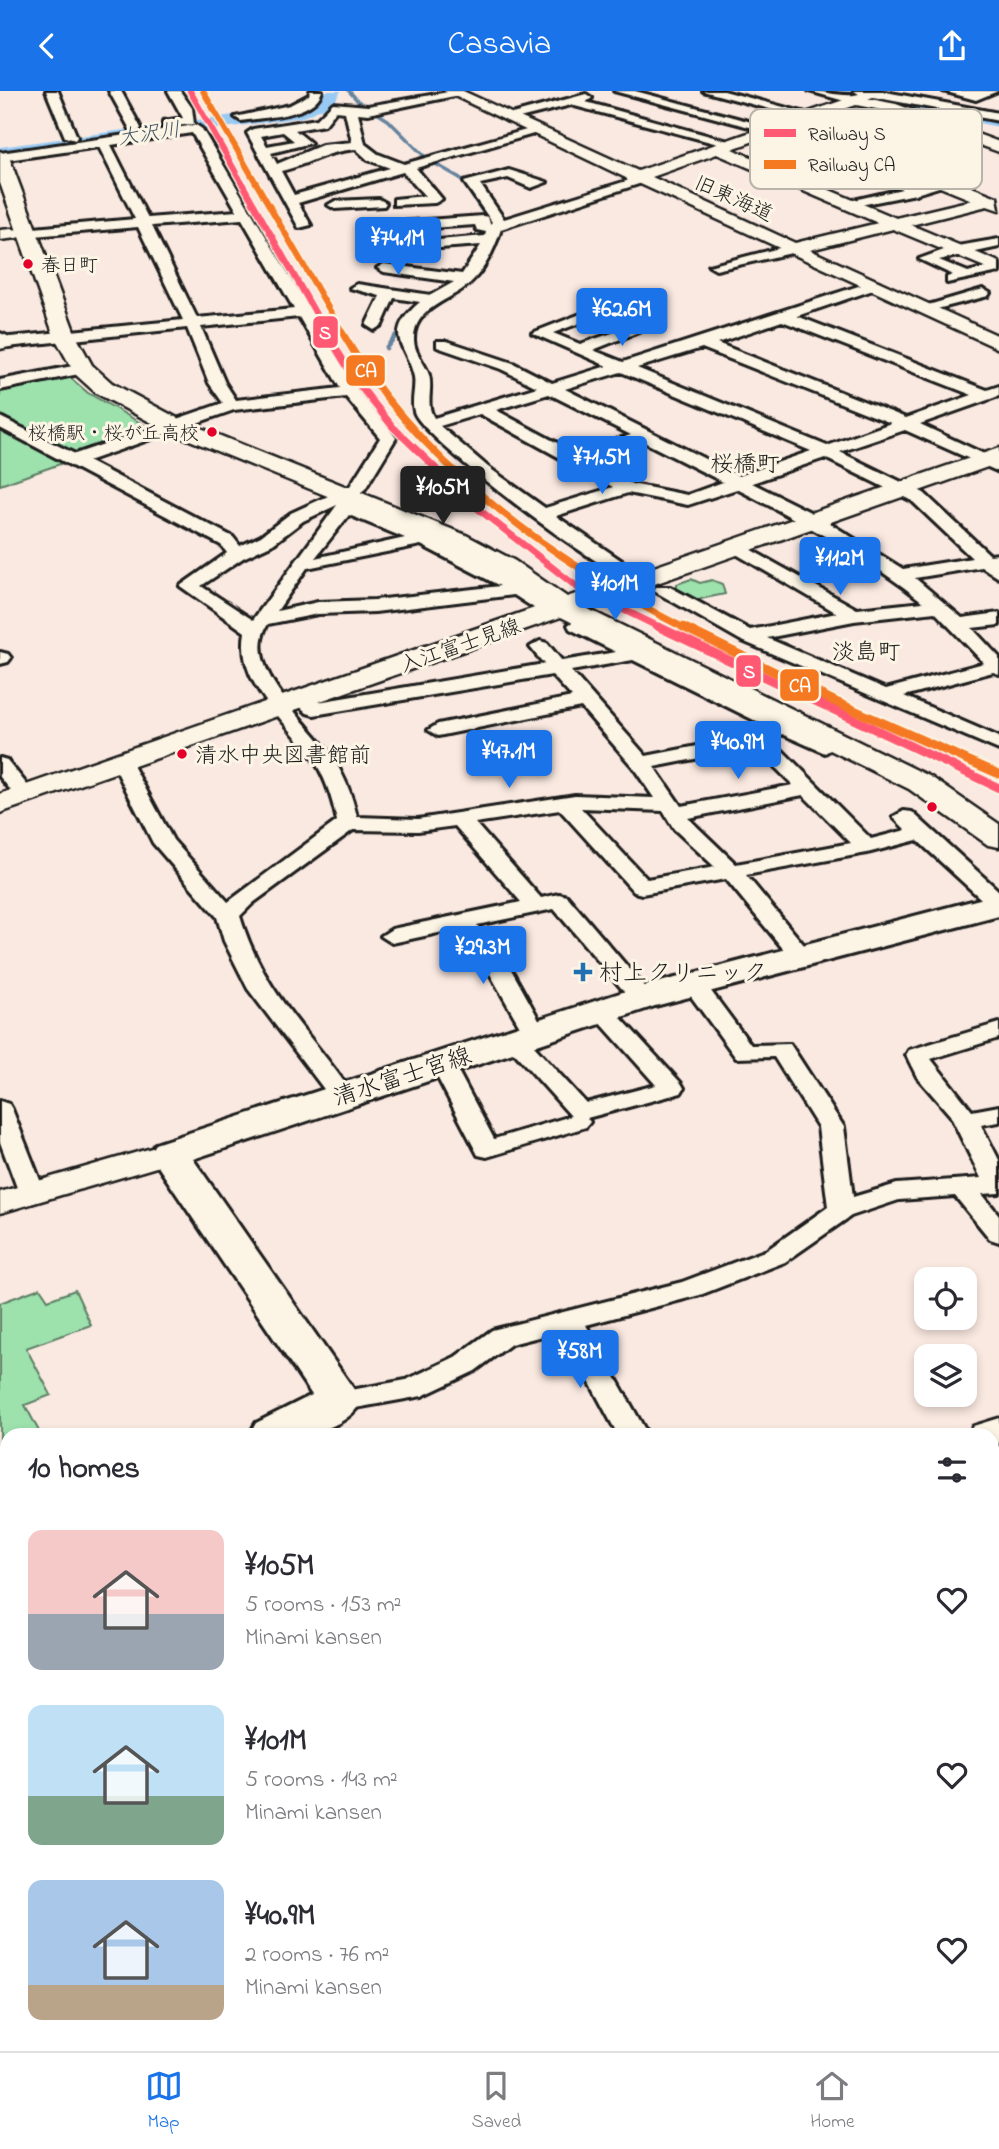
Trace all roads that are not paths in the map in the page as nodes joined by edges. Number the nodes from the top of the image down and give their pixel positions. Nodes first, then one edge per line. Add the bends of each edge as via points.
1 (52, 91) edge
2 (115, 91) edge
3 (173, 91) edge
4 (316, 91) edge
5 (620, 91) edge
6 (709, 91) edge
7 (815, 91) edge
8 (949, 91) edge
9 (992, 91) edge
10 (454, 93) edge
11 (595, 94) dead end
12 (866, 94) edge
13 (975, 96) junction
14 (999, 101) edge
15 (306, 103) junction
16 (573, 103) junction
17 (333, 107) junction
18 (951, 108) junction
19 (351, 109) junction
20 (782, 109) edge
21 (828, 109) edge
22 (896, 109) edge
23 (956, 109) edge
24 (241, 117) dead end
25 (507, 117) junction
26 (750, 124) edge
27 (135, 128) junction
28 (283, 128) junction
29 (533, 130) junction
30 (71, 137) junction
31 (750, 137) edge
32 (982, 141) edge
33 (104, 143) junction
34 (359, 145) junction
35 (726, 146) junction
36 (0, 147) edge
37 (999, 147) edge
38 (263, 151) junction
39 (314, 153) junction
40 (0, 157) edge
41 (750, 157) edge
42 (406, 168) junction
43 (272, 169) junction
44 (376, 177) junction
45 (638, 179) junction
46 (540, 183) dead end
47 (816, 189) edge
48 (920, 189) edge
49 (962, 189) edge
50 (329, 190) junction
51 (916, 190) joint
52 (290, 201) junction
53 (995, 201) edge
54 (399, 202) dead end
55 (379, 203) dead end
56 (335, 205) junction
57 (850, 205) junction
58 (247, 213) junction
59 (342, 220) dead end
60 (144, 222) junction
61 (894, 224) junction
62 (304, 225) dead end
63 (371, 228) dead end
64 (495, 231) junction
65 (13, 234) edge
66 (999, 243) edge
67 (386, 248) dead end
68 (791, 249) junction
69 (960, 251) junction
70 (716, 266) dead end
71 (384, 268) dead end
72 (999, 268) edge
73 (966, 276) junction
74 (466, 279) junction
75 (949, 280) dead end
76 (874, 285) junction
77 (357, 288) dead end
78 (389, 293) junction
79 (983, 293) dead end
80 (434, 300) junction
81 (925, 308) junction
82 (304, 312) junction
83 (783, 316) junction
84 (999, 321) edge
85 (192, 323) junction
86 (374, 324) dead end
87 (969, 329) junction
88 (65, 336) junction
89 (2, 341) edge
90 (703, 342) junction
91 (999, 343) edge
92 (442, 344) dead end
93 (580, 349) junction
94 (623, 366) junction
95 (83, 369) junction
96 (0, 385) edge
97 (551, 388) junction
98 (350, 392) junction
99 (993, 393) edge
100 (232, 405) junction
101 (481, 408) junction
102 (0, 422) edge
103 (904, 423) junction
104 (430, 424) junction
105 (173, 425) junction
106 (645, 436) junction
107 (827, 452) junction
108 (571, 458) junction
109 (72, 461) junction
110 (995, 461) edge
111 (737, 483) junction
112 (627, 488) junction
113 (905, 488) junction
114 (347, 501) junction
115 (543, 514) junction
116 (812, 520) junction
117 (424, 539) junction
118 (737, 547) junction
119 (237, 554) junction
120 (302, 562) junction
121 (995, 564) edge
122 (900, 575) junction
123 (629, 577) junction
124 (520, 589) junction
125 (663, 591) dead end
126 (537, 604) dead end
127 (940, 606) junction
128 (578, 611) junction
129 (854, 614) junction
130 (999, 619) edge
131 (259, 625) junction
132 (956, 625) junction
133 (747, 636) junction
134 (540, 647) dead end
135 (635, 654) junction
136 (997, 667) edge
137 (557, 669) junction
138 (886, 695) junction
139 (291, 703) junction
140 (592, 708) junction
141 (999, 721) edge
142 (500, 726) junction
143 (784, 728) junction
144 (965, 728) junction
145 (438, 730) dead end
146 (468, 740) dead end
147 (760, 740) junction
148 (999, 744) edge
149 (122, 762) junction
150 (641, 763) junction
151 (0, 764) edge
152 (886, 764) junction
153 (809, 788) junction
154 (13, 799) edge
155 (565, 803) junction
156 (671, 810) junction
157 (904, 817) dead end
158 (461, 820) junction
159 (348, 823) junction
160 (921, 833) junction
161 (999, 838) edge
162 (867, 847) junction
163 (731, 871) junction
164 (999, 904) edge
165 (535, 905) junction
166 (228, 915) junction
167 (463, 921) junction
168 (392, 936) dead end
169 (802, 957) junction
170 (694, 984) junction
171 (642, 998) junction
172 (602, 1011) junction
173 (999, 1030) edge
174 (524, 1036) junction
175 (442, 1063) junction
176 (342, 1096) junction
177 (0, 1109) edge
178 (999, 1114) edge
179 (965, 1119) junction
180 (577, 1122) dead end
181 (169, 1153) junction
182 (998, 1185) edge
183 (961, 1186) junction
184 (32, 1193) junction
185 (0, 1203) edge
186 (842, 1210) junction
187 (999, 1233) edge
188 (570, 1320) junction
189 (339, 1401) junction
190 (286, 1428) edge
191 (629, 1428) edge

1 - 30 street
2 - 27 street
3 - 27 street via 190,121
4 - 15 street
5 - 26 street
6 - 20 street
7 - 12 street
8 - 13 street
9 - 13 street
10 - 19 street via 368,110
10 - 25 street, 旧東海道
11 - 16 street
12 - 18 street
12 - 21 street
12 - 22 street
13 - 14 street
13 - 18 street
15 - 17 street
15 - 24 street
16 - 25 street
16 - 35 street
17 - 19 street
17 - 28 street via 321,122
18 - 23 street
19 - 34 street
25 - 29 street, 旧東海道
27 - 30 street
28 - 38 street via 253,133
28 - 38 street via 305,143
29 - 42 street
29 - 45 street, 旧東海道
30 - 36 street
31 - 35 street
32 - 37 street
33 - 40 street
33 - 58 street via 196,129
33 - 60 street
34 - 39 street
34 - 42 street via 373,157
35 - 41 street
35 - 45 street
38 - 43 street
39 - 43 street
39 - 44 street
40 - 65 main road
42 - 44 street
42 - 54 street via 425,183 435,199
43 - 52 street
44 - 50 street
45 - 64 street
45 - 68 street, 旧東海道
46 - 64 street via 509,174 471,182 493,210
47 - 57 street
48 - 51 street
49 - 53 street
50 - 52 street
50 - 56 street
51 - 57 street
52 - 62 street
53 - 61 street
55 - 56 street
56 - 59 street
57 - 61 street
58 - 60 street
58 - 82 street
60 - 65 street
60 - 85 street
61 - 68 street
61 - 69 street
63 - 64 street via 483,220 482,227
64 - 67 street
64 - 74 street
65 - 88 main road
66 - 69 street
68 - 70 street
68 - 76 street, 旧東海道
69 - 72 street
69 - 73 street via 926,259
71 - 74 street
72 - 73 street
73 - 75 street
74 - 80 street
76 - 81 street, 旧東海道
76 - 83 street
77 - 78 street
78 - 80 street
78 - 86 street
79 - 81 street
80 - 104 street via 415,317 405,339 424,383 422,411
81 - 87 street, 旧東海道
82 - 85 street
82 - 98 street
83 - 90 street
83 - 99 street
84 - 87 street
85 - 88 street
85 - 100 street via 217,383
87 - 91 street, 旧東海道
88 - 89 street
88 - 95 main road
90 - 94 street
90 - 103 street
92 - 97 street via 507,366
93 - 93 street via 603,341 638,330 596,312 540,333
93 - 94 street
94 - 97 street
94 - 107 street
95 - 96 street
95 - 105 main road via 128,404
97 - 101 street
97 - 106 street
98 - 100 street
98 - 114 street via 388,438
99 - 103 street
100 - 105 street
101 - 104 street
101 - 108 street
102 - 109 street
103 - 107 street
103 - 110 street
104 - 115 street
105 - 109 street
105 - 114 main road
106 - 108 street
106 - 111 street
107 - 111 street
107 - 113 street
108 - 112 street
109 - 119 street via 227,541
110 - 113 main road, 入江富士見線
111 - 112 street via 688,500
111 - 116 street
112 - 115 street
113 - 116 main road, 入江富士見線
113 - 121 street
114 - 117 street
114 - 119 street via 298,517 267,540
114 - 120 street
114 - 128 main road via 457,540
115 - 123 street
116 - 118 main road, 入江富士見線
116 - 122 street
117 - 120 street via 316,563
117 - 124 street
118 - 123 main road, 入江富士見線
118 - 129 street
119 - 131 street via 189,586
120 - 131 street
121 - 122 street
122 - 127 street
123 - 128 main road, 入江富士見線
124 - 126 street
124 - 131 street via 318,608
125 - 133 street
127 - 129 street
127 - 132 street
128 - 135 street
128 - 139 main road, 入江富士見線
128 - 152 main road
129 - 133 street
130 - 132 street
131 - 139 street via 252,640 256,668 271,697
132 - 136 street
133 - 138 street
134 - 137 street
135 - 137 street
135 - 143 street
136 - 138 street
137 - 139 street via 314,709
137 - 140 street
138 - 144 street
139 - 149 main road, 入江富士見線
139 - 159 street via 292,717 343,795
140 - 142 street
140 - 150 street
141 - 144 street
142 - 145 street
142 - 146 street
143 - 147 street
143 - 152 street via 869,767
144 - 148 street
147 - 150 street
147 - 153 street
149 - 154 main road, 入江富士見線
149 - 166 street via 164,843
150 - 156 street
151 - 154 street
152 - 161 main road
153 - 156 street
153 - 162 street
155 - 156 street
155 - 158 street
155 - 163 street via 642,887
156 - 163 street
157 - 160 street
158 - 159 street via 418,825
158 - 165 street
159 - 166 street
160 - 162 street
160 - 164 street
162 - 163 street
163 - 169 street
164 - 169 main road, 清水富士宮線
165 - 167 street
165 - 171 street via 559,901
166 - 176 street via 234,943 258,988
167 - 168 street
167 - 174 street via 500,971
169 - 170 main road, 清水富士宮線
170 - 171 main road, 清水富士宮線
170 - 186 street via 745,1053 781,1049 813,1093 831,1127
171 - 172 main road, 清水富士宮線
172 - 174 main road, 清水富士宮線
172 - 174 street via 672,1088 581,1112
173 - 179 street via 918,1055 919,1064
174 - 175 main road, 清水富士宮線
175 - 176 main road, 清水富士宮線
175 - 180 street via 487,1149
176 - 181 main road, 清水富士宮線
177 - 184 street
178 - 179 street
179 - 182 street
181 - 184 street
181 - 189 main road
182 - 183 street
183 - 186 street via 897,1192
183 - 187 street
184 - 185 street
186 - 188 street via 776,1256 690,1289
188 - 189 street via 502,1337 465,1364 412,1389
188 - 191 street
189 - 190 main road

